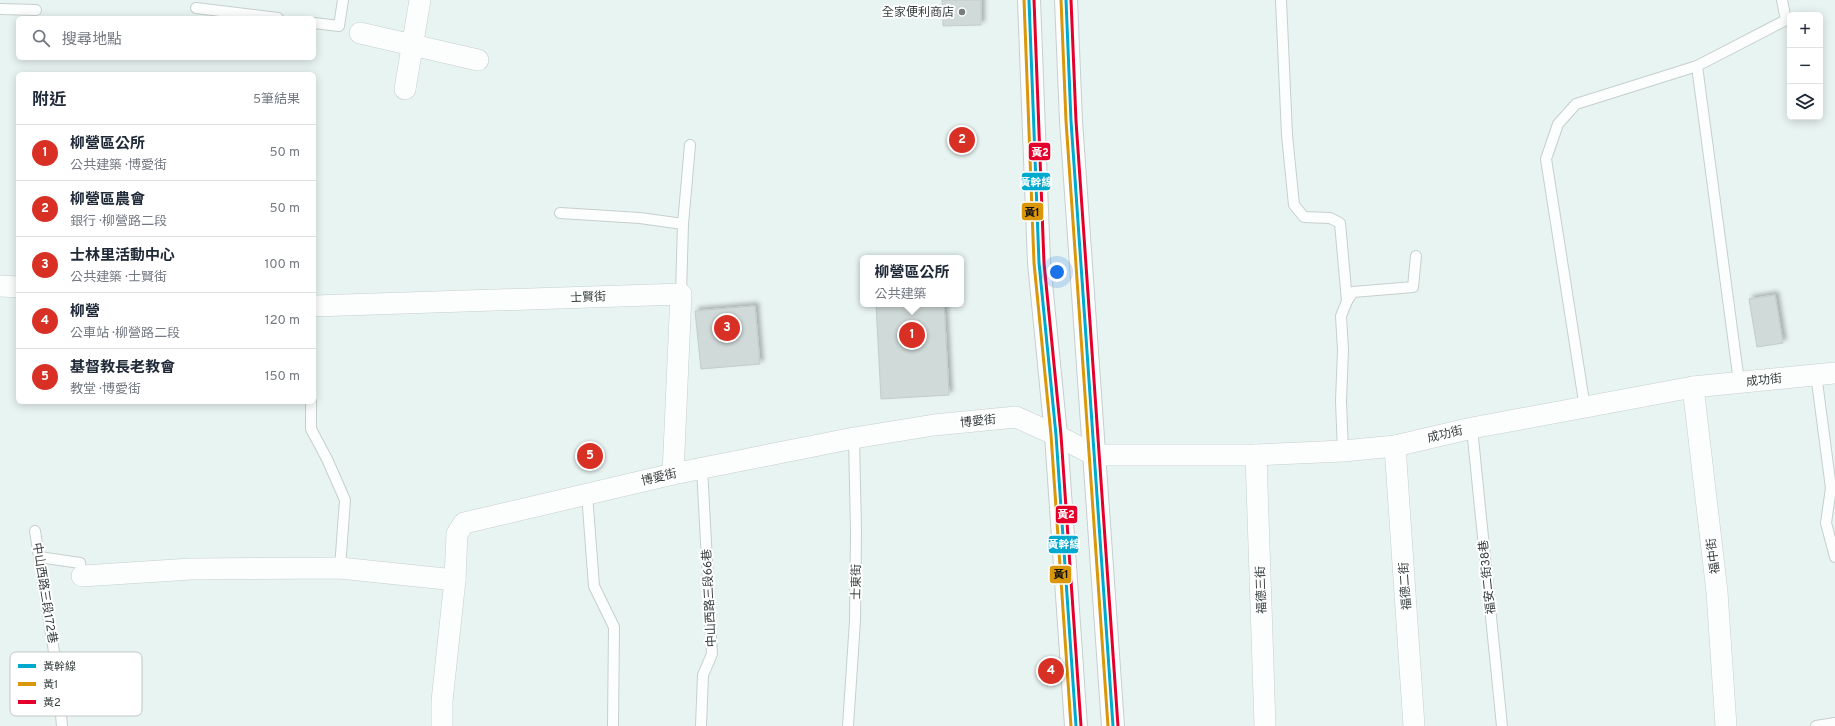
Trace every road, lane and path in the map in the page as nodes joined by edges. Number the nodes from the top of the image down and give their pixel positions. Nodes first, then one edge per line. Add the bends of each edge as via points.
1 (343, 0) edge
2 (420, 0) edge
3 (1029, 0) edge
4 (1066, 0) edge
5 (1281, 0) edge
6 (1782, 0) edge
7 (196, 8) dead end
8 (0, 9) edge
9 (36, 10) dead end
10 (262, 16) edge
11 (316, 23) edge
12 (360, 33) dead end
13 (412, 45) junction
14 (478, 60) dead end
15 (1697, 66) junction
16 (405, 89) dead end
17 (690, 145) dead end
18 (560, 213) dead end
19 (683, 224) junction
20 (1416, 256) dead end
21 (0, 286) edge
22 (16, 288) edge
23 (681, 294) junction
24 (1347, 301) junction
25 (316, 306) edge
26 (1825, 373) edge
27 (1739, 382) junction
28 (1693, 387) junction
29 (311, 404) edge
30 (1585, 408) junction
31 (1472, 428) junction
32 (1056, 435) junction
33 (854, 438) junction
34 (1395, 446) junction
35 (1343, 451) junction
36 (1094, 455) junction
37 (1256, 455) junction
38 (702, 468) junction
39 (673, 474) junction
40 (587, 494) junction
41 (35, 531) dead end
42 (39, 557) junction
43 (1835, 557) edge
44 (340, 568) junction
45 (82, 576) joint
46 (455, 580) junction
47 (54, 652) edge
48 (61, 716) edge
49 (1835, 722) edge
50 (62, 726) edge
51 (442, 726) edge
52 (613, 726) edge
53 (701, 726) edge
54 (848, 726) edge
55 (1076, 726) edge
56 (1114, 726) edge
57 (1265, 726) edge
58 (1414, 726) edge
59 (1502, 726) edge
60 (1726, 726) edge
61 (1816, 726) edge

1 - 11 lane via 339,26
2 - 13 street
3 - 32 street via 1039,263
4 - 36 street via 1071,121
5 - 24 lane via 1287,135 1294,205 1304,217 1330,218 1340,222
6 - 15 lane via 1786,20
7 - 10 lane
8 - 9 lane
12 - 13 street
13 - 14 street
13 - 16 street
15 - 27 lane
15 - 30 lane via 1576,104 1558,124 1546,159
17 - 19 lane
18 - 19 lane via 640,218
19 - 23 lane
20 - 24 lane via 1413,287 1353,292
21 - 22 street
23 - 25 street, 士賢街
23 - 39 street
24 - 35 lane via 1340,316 1343,350
26 - 27 street, 成功街
26 - 43 lane via 1831,488 1826,523
27 - 28 street, 成功街
28 - 30 street, 成功街
28 - 60 street, 福中街 via 1717,592
29 - 44 lane via 311,429 345,500
30 - 31 street, 成功街
31 - 34 street, 成功街
31 - 59 lane, 福安二街38巷
32 - 33 street, 博愛街 via 1016,417 934,425
32 - 36 street, 成功街
32 - 55 street
33 - 38 street, 博愛街
33 - 54 lane, 士東街 via 855,614
34 - 35 street, 成功街
34 - 58 street, 福德二街
35 - 37 street, 成功街
36 - 37 street, 成功街
36 - 56 street
37 - 57 street, 福德三街
38 - 39 street, 博愛街
38 - 53 lane, 中山西路三段66巷 via 712,654 703,675
39 - 40 street, 博愛街
40 - 46 street, 博愛街 via 464,523 457,534
40 - 52 lane via 594,586 614,627
41 - 42 lane, 中山西路三段172巷
42 - 45 lane via 80,563
42 - 47 lane, 中山西路三段172巷
44 - 45 street via 191,569
44 - 46 street
46 - 51 street, 博愛街 via 442,701
48 - 50 lane, 中山西路三段172巷
49 - 61 lane

